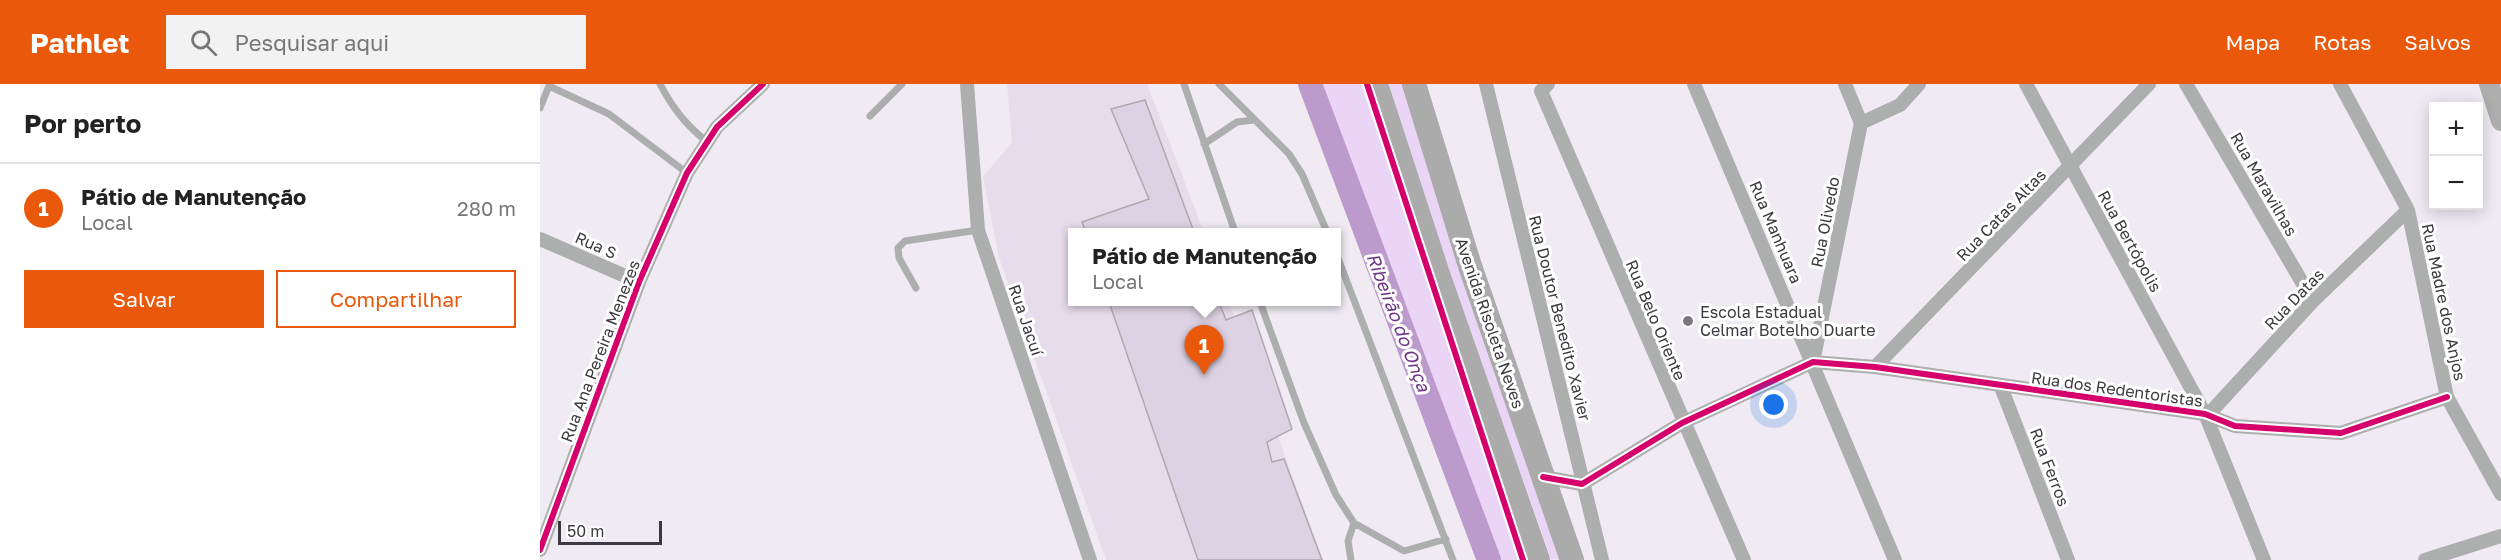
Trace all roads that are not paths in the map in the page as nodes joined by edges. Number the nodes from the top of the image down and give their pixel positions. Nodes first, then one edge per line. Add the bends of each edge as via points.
1 (660, 84) edge
2 (763, 84) edge
3 (902, 84) edge
4 (967, 84) edge
5 (1184, 84) edge
6 (1219, 84) edge
7 (1376, 84) edge
8 (1414, 84) edge
9 (1486, 84) edge
10 (1694, 84) edge
11 (1845, 84) edge
12 (1919, 84) edge
13 (2026, 84) edge
14 (2148, 84) edge
15 (2186, 84) edge
16 (2340, 84) edge
17 (2489, 84) edge
18 (549, 85) edge
19 (1545, 88) edge
20 (540, 108) edge
21 (870, 116) dead end
22 (1254, 120) junction
23 (2501, 121) edge
24 (1862, 123) junction
25 (706, 141) junction
26 (1204, 144) junction
27 (2070, 167) junction
28 (687, 172) junction
29 (2408, 210) junction
30 (1234, 228) edge
31 (1325, 228) edge
32 (978, 230) junction
33 (540, 239) edge
34 (1341, 266) edge
35 (639, 282) junction
36 (916, 288) dead end
37 (2313, 301) junction
38 (1261, 306) edge
39 (1813, 362) junction
40 (1875, 367) junction
41 (2001, 387) junction
42 (2447, 397) junction
43 (2206, 414) junction
44 (1682, 423) junction
45 (1543, 477) junction
46 (1582, 484) junction
47 (2501, 494) edge
48 (1354, 523) junction
49 (2501, 536) edge
50 (1446, 539) junction
51 (540, 550) edge
52 (1404, 551) junction
53 (1890, 558) edge
54 (1090, 560) edge
55 (1351, 560) edge
56 (1406, 560) edge
57 (1453, 560) edge
58 (1538, 560) edge
59 (1572, 560) edge
60 (1602, 560) edge
61 (1743, 560) edge
62 (2068, 560) edge
63 (2264, 560) edge
64 (2425, 560) edge

1 - 25 lane via 672,107
2 - 25 street, Rua Ana Pereira Menezes
3 - 21 lane
4 - 32 street, Rua Jacuí
5 - 26 lane
6 - 22 lane
7 - 58 highway, Avenida Risoleta Neves
8 - 45 highway, Avenida Risoleta Neves via 1470,266
9 - 46 street, Rua Doutor Benedito Xavier
10 - 39 street, Rua Manhuara
11 - 24 street
12 - 24 street via 1900,105
13 - 27 street, Rua Bertópolis
14 - 27 street, Rua Catas Altas
15 - 37 street, Rua Maravilhas
16 - 29 street, Rua Madre dos Anjos
17 - 23 street
18 - 20 lane
18 - 28 lane via 609,114
19 - 44 street, Rua Belo Oriente
22 - 26 lane via 1237,122
22 - 31 lane via 1289,154
24 - 39 street, Rua Olivedo
25 - 28 street, Rua Ana Pereira Menezes
26 - 30 lane
27 - 40 street, Rua Catas Altas
27 - 43 street, Rua Bertópolis
28 - 35 street, Rua Ana Pereira Menezes
29 - 37 street, Rua Datas
29 - 42 street, Rua Madre dos Anjos
32 - 36 lane via 905,241 898,248 899,258
32 - 54 street, Rua Jacuí
33 - 35 street, Rua S
34 - 50 lane
35 - 51 street, Rua Ana Pereira Menezes
37 - 43 street, Rua Datas
38 - 48 lane via 1304,423 1336,495
39 - 40 street, Rua dos Redentoristas
39 - 44 street
39 - 53 street, Rua Manhuara
40 - 41 street, Rua dos Redentoristas
41 - 43 street, Rua dos Redentoristas
41 - 62 street, Rua Ferros
42 - 43 street, Rua dos Redentoristas via 2341,433 2235,426
42 - 47 street, Rua Madre dos Anjos
43 - 63 street, Rua Bertópolis
44 - 46 street
44 - 61 street, Rua Belo Oriente
45 - 46 street
45 - 59 highway, Avenida Risoleta Neves
46 - 60 street, Rua Doutor Benedito Xavier
48 - 52 lane
48 - 55 lane via 1348,541
49 - 64 street
50 - 52 lane
50 - 57 lane
52 - 56 lane

